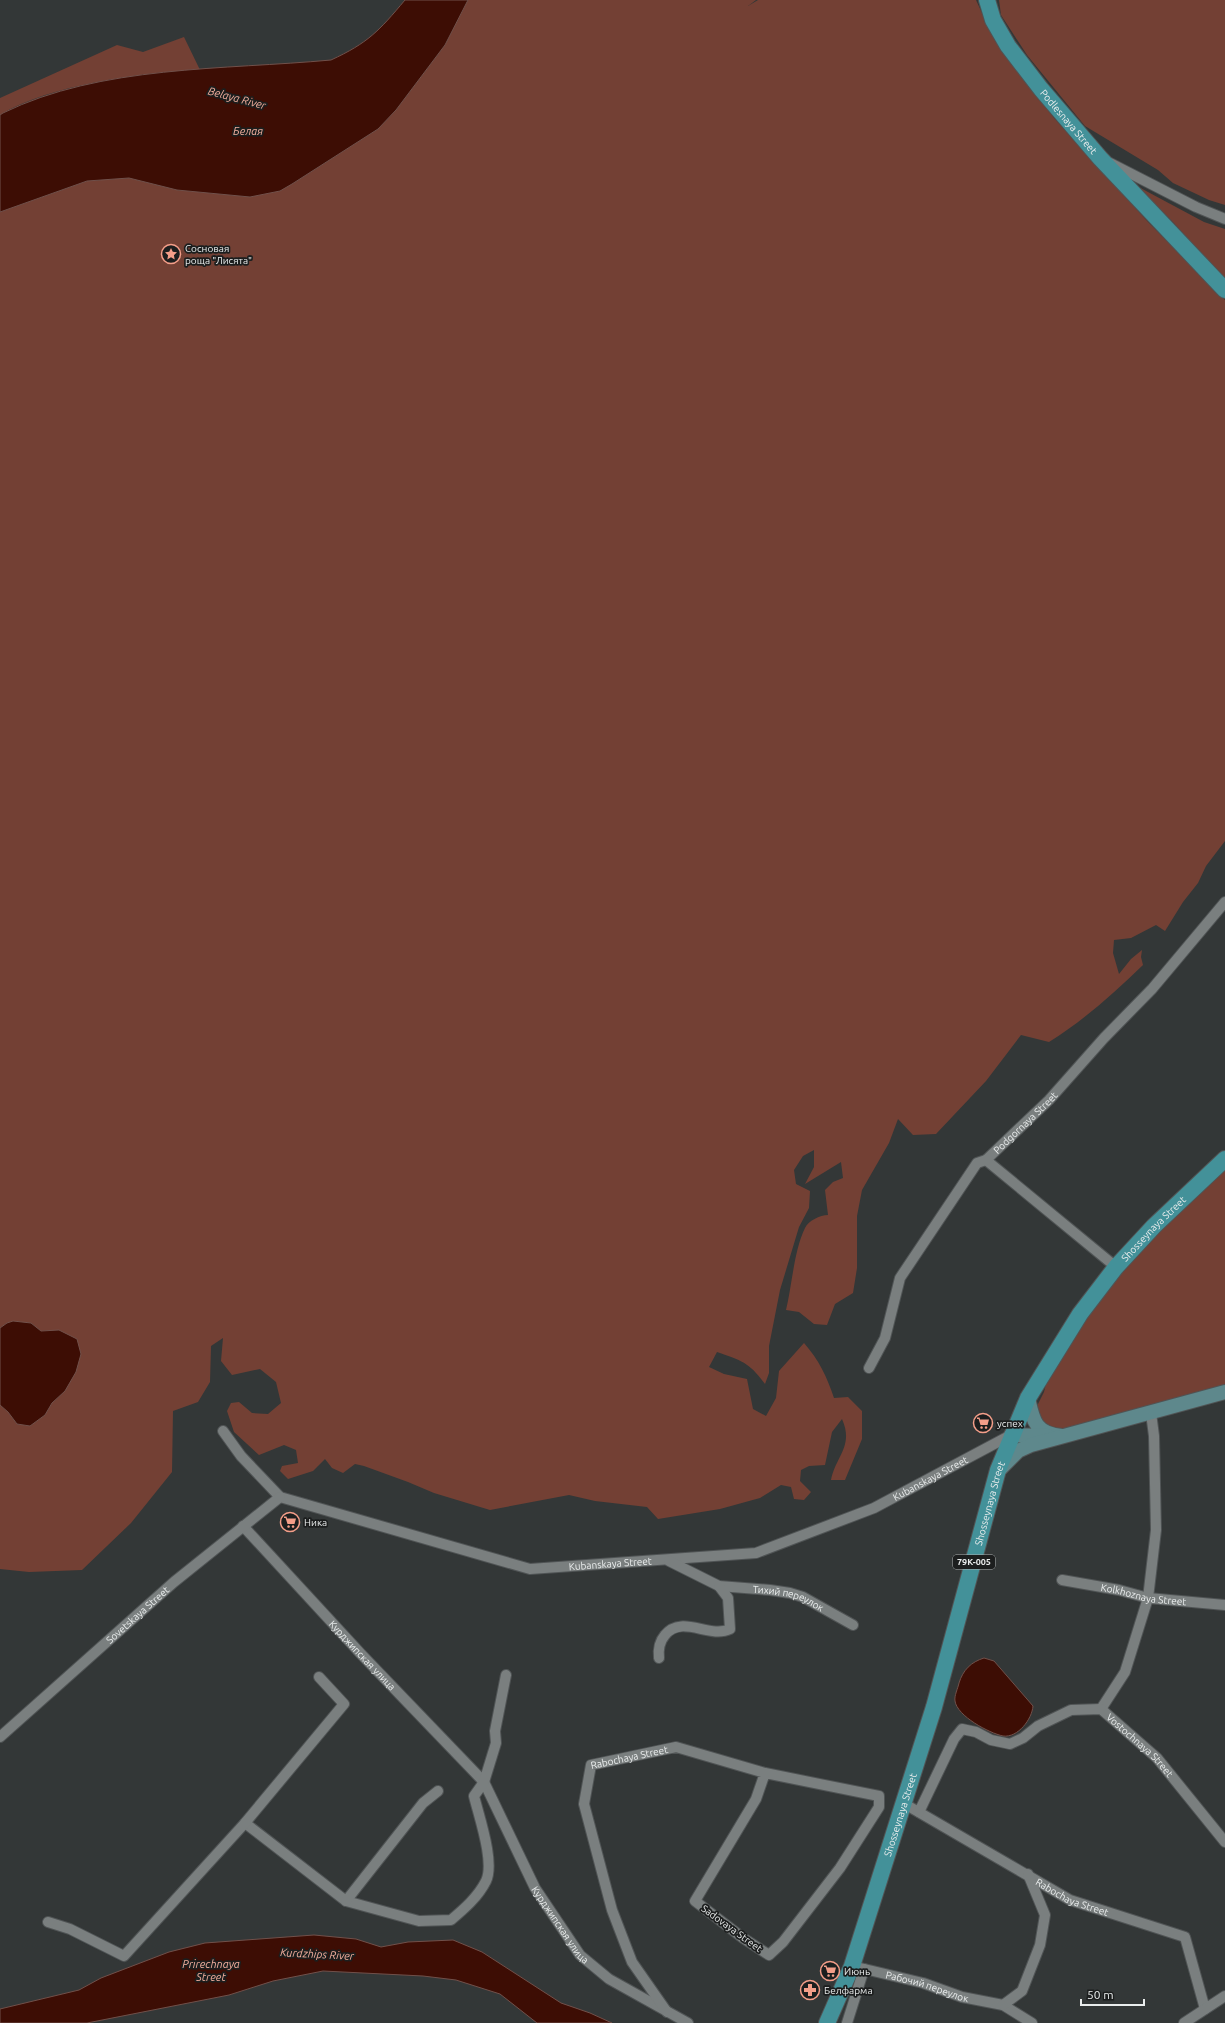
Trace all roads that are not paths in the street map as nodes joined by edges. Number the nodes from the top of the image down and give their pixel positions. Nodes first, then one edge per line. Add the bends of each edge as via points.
1 (987, 0) edge
2 (1100, 158) junction
3 (1225, 219) edge
4 (1225, 290) edge
5 (1225, 902) edge
6 (1225, 1159) edge
7 (986, 1160) junction
8 (1116, 1267) junction
9 (869, 1368) dead end
10 (1225, 1392) edge
11 (1028, 1398) junction
12 (1151, 1413) junction
13 (223, 1431) dead end
14 (1011, 1435) junction
15 (1062, 1436) junction
16 (998, 1470) junction
17 (280, 1497) junction
18 (243, 1526) junction
19 (669, 1561) junction
20 (1062, 1580) dead end
21 (719, 1586) junction
22 (1148, 1598) junction
23 (1225, 1605) edge
24 (853, 1625) dead end
25 (658, 1658) dead end
26 (506, 1675) dead end
27 (318, 1677) dead end
28 (1101, 1709) junction
29 (0, 1737) edge
30 (765, 1773) junction
31 (484, 1782) junction
32 (438, 1791) dead end
33 (880, 1796) joint
34 (902, 1803) junction
35 (919, 1812) junction
36 (245, 1823) junction
37 (1225, 1842) edge
38 (1028, 1874) junction
39 (346, 1902) junction
40 (48, 1922) dead end
41 (858, 1968) junction
42 (1225, 1996) edge
43 (1003, 2005) junction
44 (1205, 2010) junction
45 (667, 2012) junction
46 (688, 2023) edge
47 (827, 2023) edge
48 (847, 2023) edge
49 (1032, 2023) edge
50 (1184, 2023) edge

1 - 2 main road, Podlesnaya Street via 993,20 1008,46
2 - 3 street
2 - 4 main road, Podlesnaya Street
5 - 7 street, Podgornaya Street via 1152,989 1049,1100
6 - 8 main road, Shosseynaya Street / 79К-005 via 1154,1226
7 - 8 street
7 - 9 street, Podgornaya Street via 977,1162 900,1278 885,1338
8 - 11 main road, Shosseynaya Street / 79К-005 via 1080,1314
10 - 12 main road
11 - 14 main road, Shosseynaya Street / 79К-005
11 - 15 main road via 1031,1415 1038,1426 1049,1434
12 - 15 main road
12 - 22 street via 1154,1436 1156,1530
13 - 17 street via 241,1456
14 - 15 main road
14 - 16 main road, Shosseynaya Street / 79К-005
14 - 19 street, Kubanskaya Street via 874,1508 756,1553
15 - 16 main road via 1021,1449
16 - 34 main road, Shosseynaya Street / 79К-005 via 934,1707
17 - 18 street, Sovetskaya Street
17 - 19 street, Kubanskaya Street via 530,1569
18 - 29 street, Sovetskaya Street via 168,1587
18 - 31 street, Курджипская улица via 360,1654
19 - 21 street, Тихий переулок
20 - 22 street, Kolkhoznaya Street
21 - 24 street, Тихий переулок via 790,1593 803,1597
21 - 25 street via 728,1598 730,1630 715,1632 677,1626 663,1636 658,1647
22 - 23 street, Kolkhoznaya Street
22 - 28 street via 1125,1672
26 - 31 street via 495,1730 496,1743
27 - 36 street via 344,1704
28 - 35 street, Vostochnaya Street via 1071,1710 1038,1726 1010,1744 962,1729 954,1739
28 - 37 street, Vostochnaya Street via 1157,1758
30 - 33 street, Rabochaya Street
30 - 33 street, Sadovaya Street via 756,1799 695,1901 769,1955 783,1942 840,1868 879,1807
30 - 45 street, Rabochaya Street via 676,1747 591,1765 584,1804 612,1910 632,1962
31 - 39 street via 474,1796 489,1860 487,1880 472,1901 451,1920 419,1921
31 - 45 street, Курджипская улица via 535,1888 580,1955 609,1979
32 - 39 street via 423,1803
34 - 35 street, Rabochaya Street
34 - 41 main road, Shosseynaya Street / 79К-005
35 - 38 street, Rabochaya Street
36 - 39 street
36 - 40 street via 124,1956 70,1929
38 - 43 street via 1045,1915 1040,1945 1022,1991
38 - 44 street, Rabochaya Street via 1070,1900 1185,1937
41 - 43 street, Рабочий переулок via 923,1983 962,1997
41 - 47 main road, Shosseynaya Street / 79К-005
41 - 48 street
42 - 44 street
43 - 49 street, Рабочий переулок
44 - 50 street
45 - 46 street, Курджипская улица

